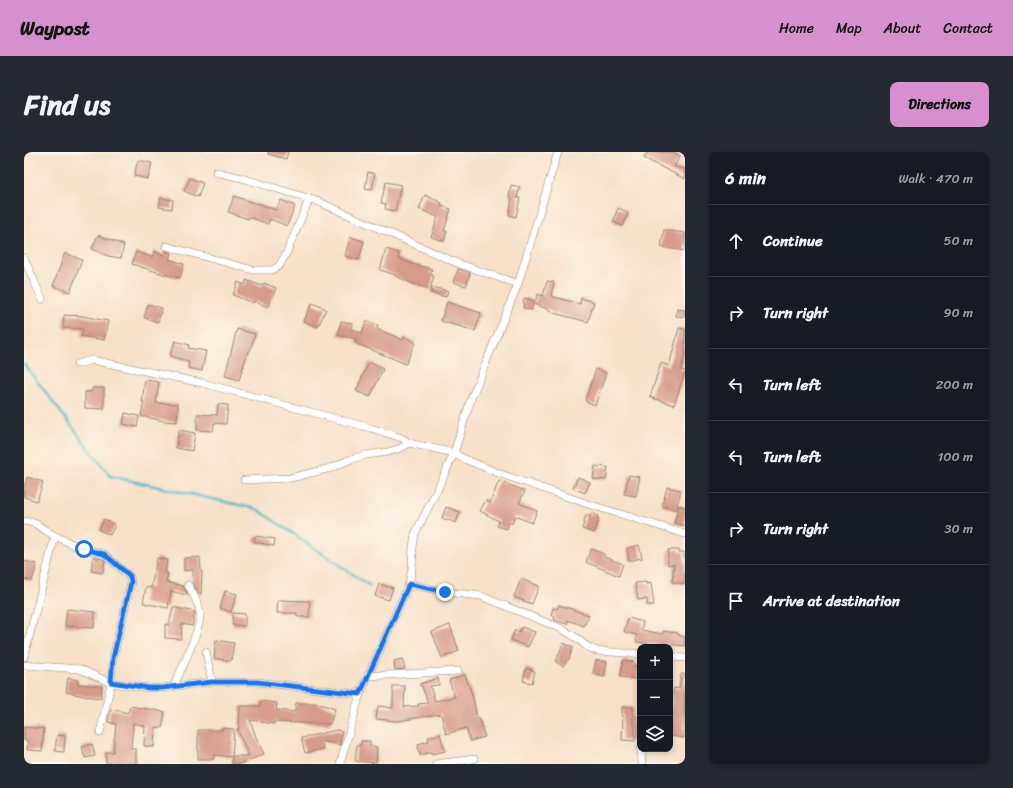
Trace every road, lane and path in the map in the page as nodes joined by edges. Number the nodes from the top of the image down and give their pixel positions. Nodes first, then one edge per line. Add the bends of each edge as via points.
1 (558, 152) edge
2 (216, 172) dead end
3 (310, 200) junction
4 (166, 246) dead end
5 (24, 258) edge
6 (518, 284) junction
7 (42, 299) dead end
8 (77, 364) dead end
9 (409, 443) junction
10 (454, 453) junction
11 (244, 480) dead end
12 (24, 521) edge
13 (685, 534) edge
14 (55, 536) junction
15 (409, 584) junction
16 (188, 585) dead end
17 (206, 652) dead end
18 (637, 654) edge
19 (24, 657) edge
20 (673, 657) edge
21 (685, 658) edge
22 (24, 665) edge
23 (458, 671) dead end
24 (369, 676) junction
25 (111, 682) junction
26 (212, 682) junction
27 (174, 686) junction
28 (360, 694) junction
29 (100, 733) dead end
30 (641, 752) edge
31 (474, 759) dead end
32 (340, 764) edge
33 (436, 764) edge
34 (642, 764) edge

1 - 6 street
2 - 3 street
3 - 4 street via 286,254 272,270 253,270
3 - 6 street via 457,263
5 - 7 street
6 - 10 street via 471,399
8 - 9 street via 92,360 202,383 371,428 402,438
9 - 10 street
9 - 11 street via 388,452 366,455 331,468 290,478
10 - 13 street via 498,473
10 - 15 street via 415,534
12 - 14 street via 34,523
14 - 19 street
14 - 25 street via 84,549 104,554 130,576 131,582 113,658
15 - 18 street via 481,596 560,628 597,651
15 - 24 street
16 - 27 street via 198,602 200,615 197,630
17 - 26 street
20 - 21 street
22 - 25 street via 80,669
23 - 24 street
24 - 28 street
25 - 27 street via 149,688
25 - 29 street
26 - 27 street
26 - 28 street via 257,682
28 - 32 street
30 - 34 street
31 - 33 street

